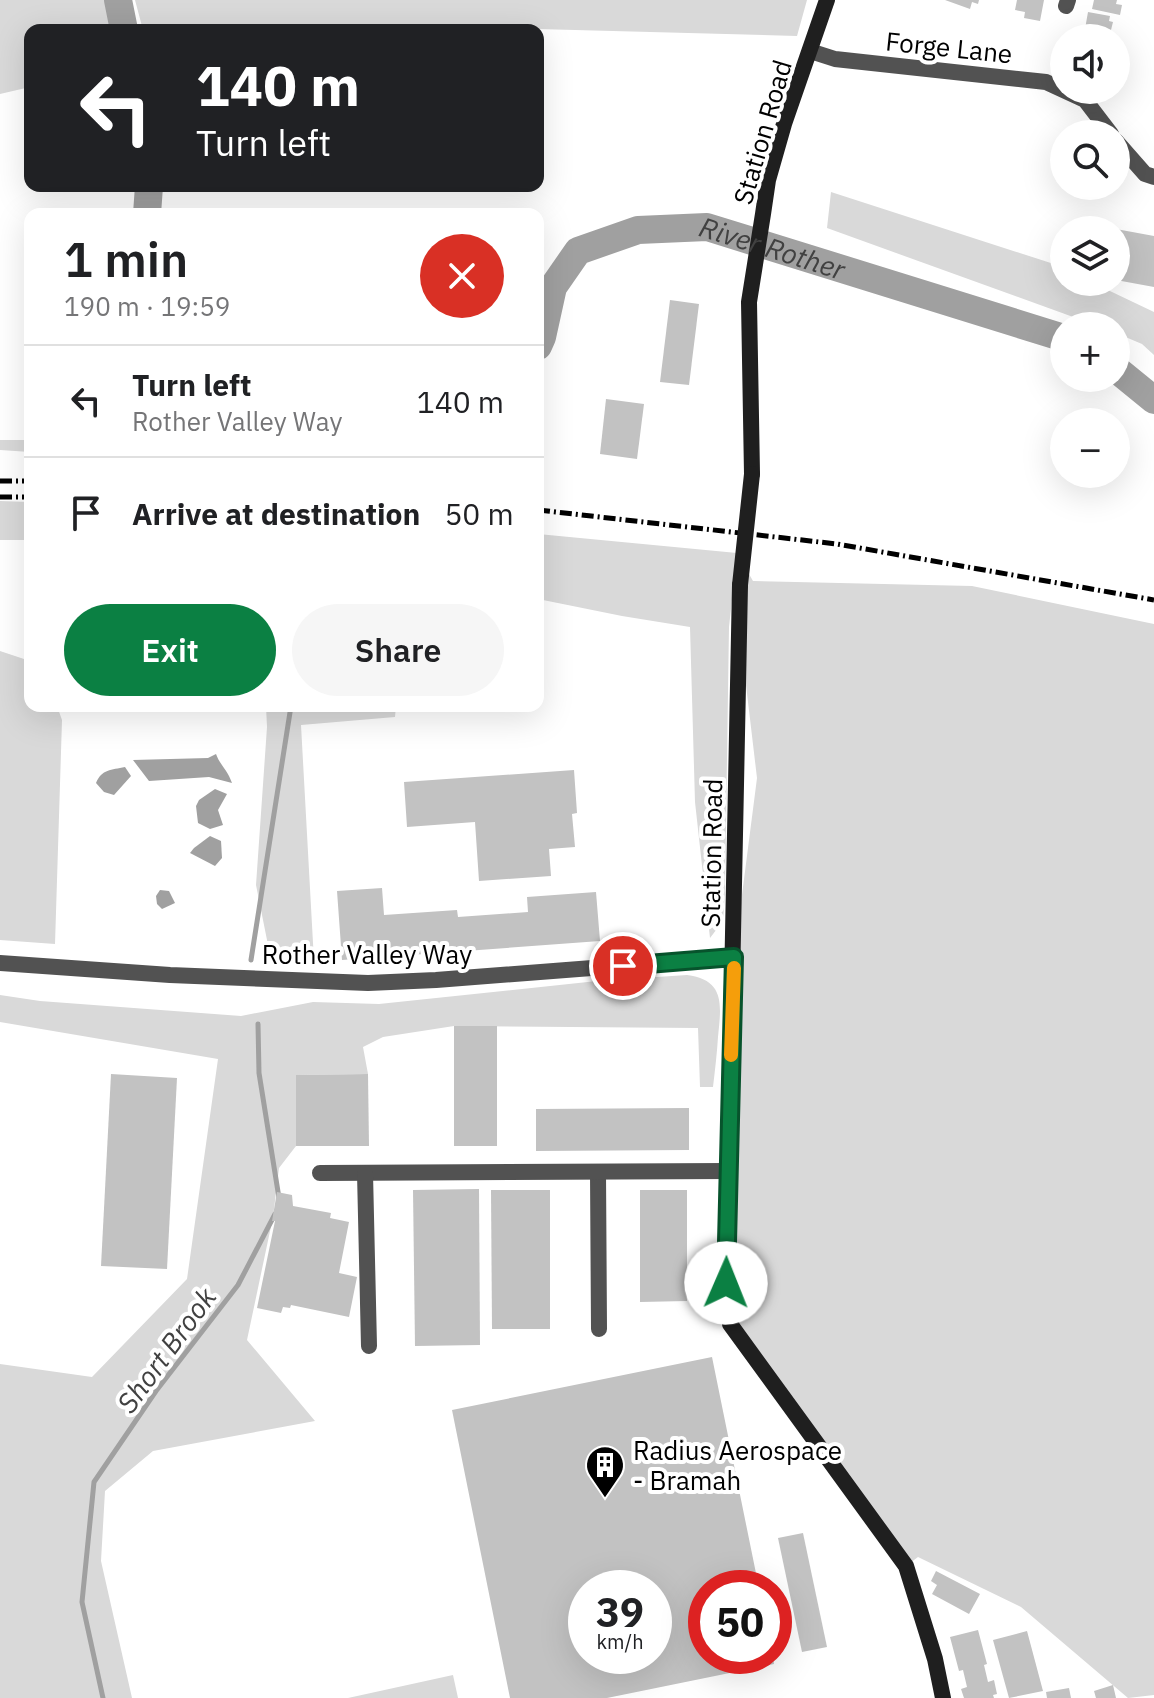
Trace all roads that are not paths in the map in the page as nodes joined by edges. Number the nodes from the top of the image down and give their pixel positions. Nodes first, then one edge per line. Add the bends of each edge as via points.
1 (827, 0) edge
2 (810, 51) junction
3 (1100, 120) edge
4 (1130, 157) edge
5 (1154, 177) edge
6 (734, 957) junction
7 (0, 963) edge
8 (728, 1171) junction
9 (598, 1172) junction
10 (320, 1173) dead end
11 (365, 1173) junction
12 (599, 1329) dead end
13 (369, 1346) dead end
14 (943, 1698) edge

1 - 2 main road, Station Road
2 - 3 street, Forge Lane via 835,59 1046,82 1085,100
2 - 6 main road, Station Road, bridge via 768,180 749,302 752,474 737,609
4 - 5 street
6 - 7 street, Rother Valley Way via 368,983
6 - 8 main road, Station Road
8 - 9 street
8 - 14 main road, Station Road via 730,1324 906,1566
9 - 11 street
9 - 12 street
10 - 11 street
11 - 13 street

